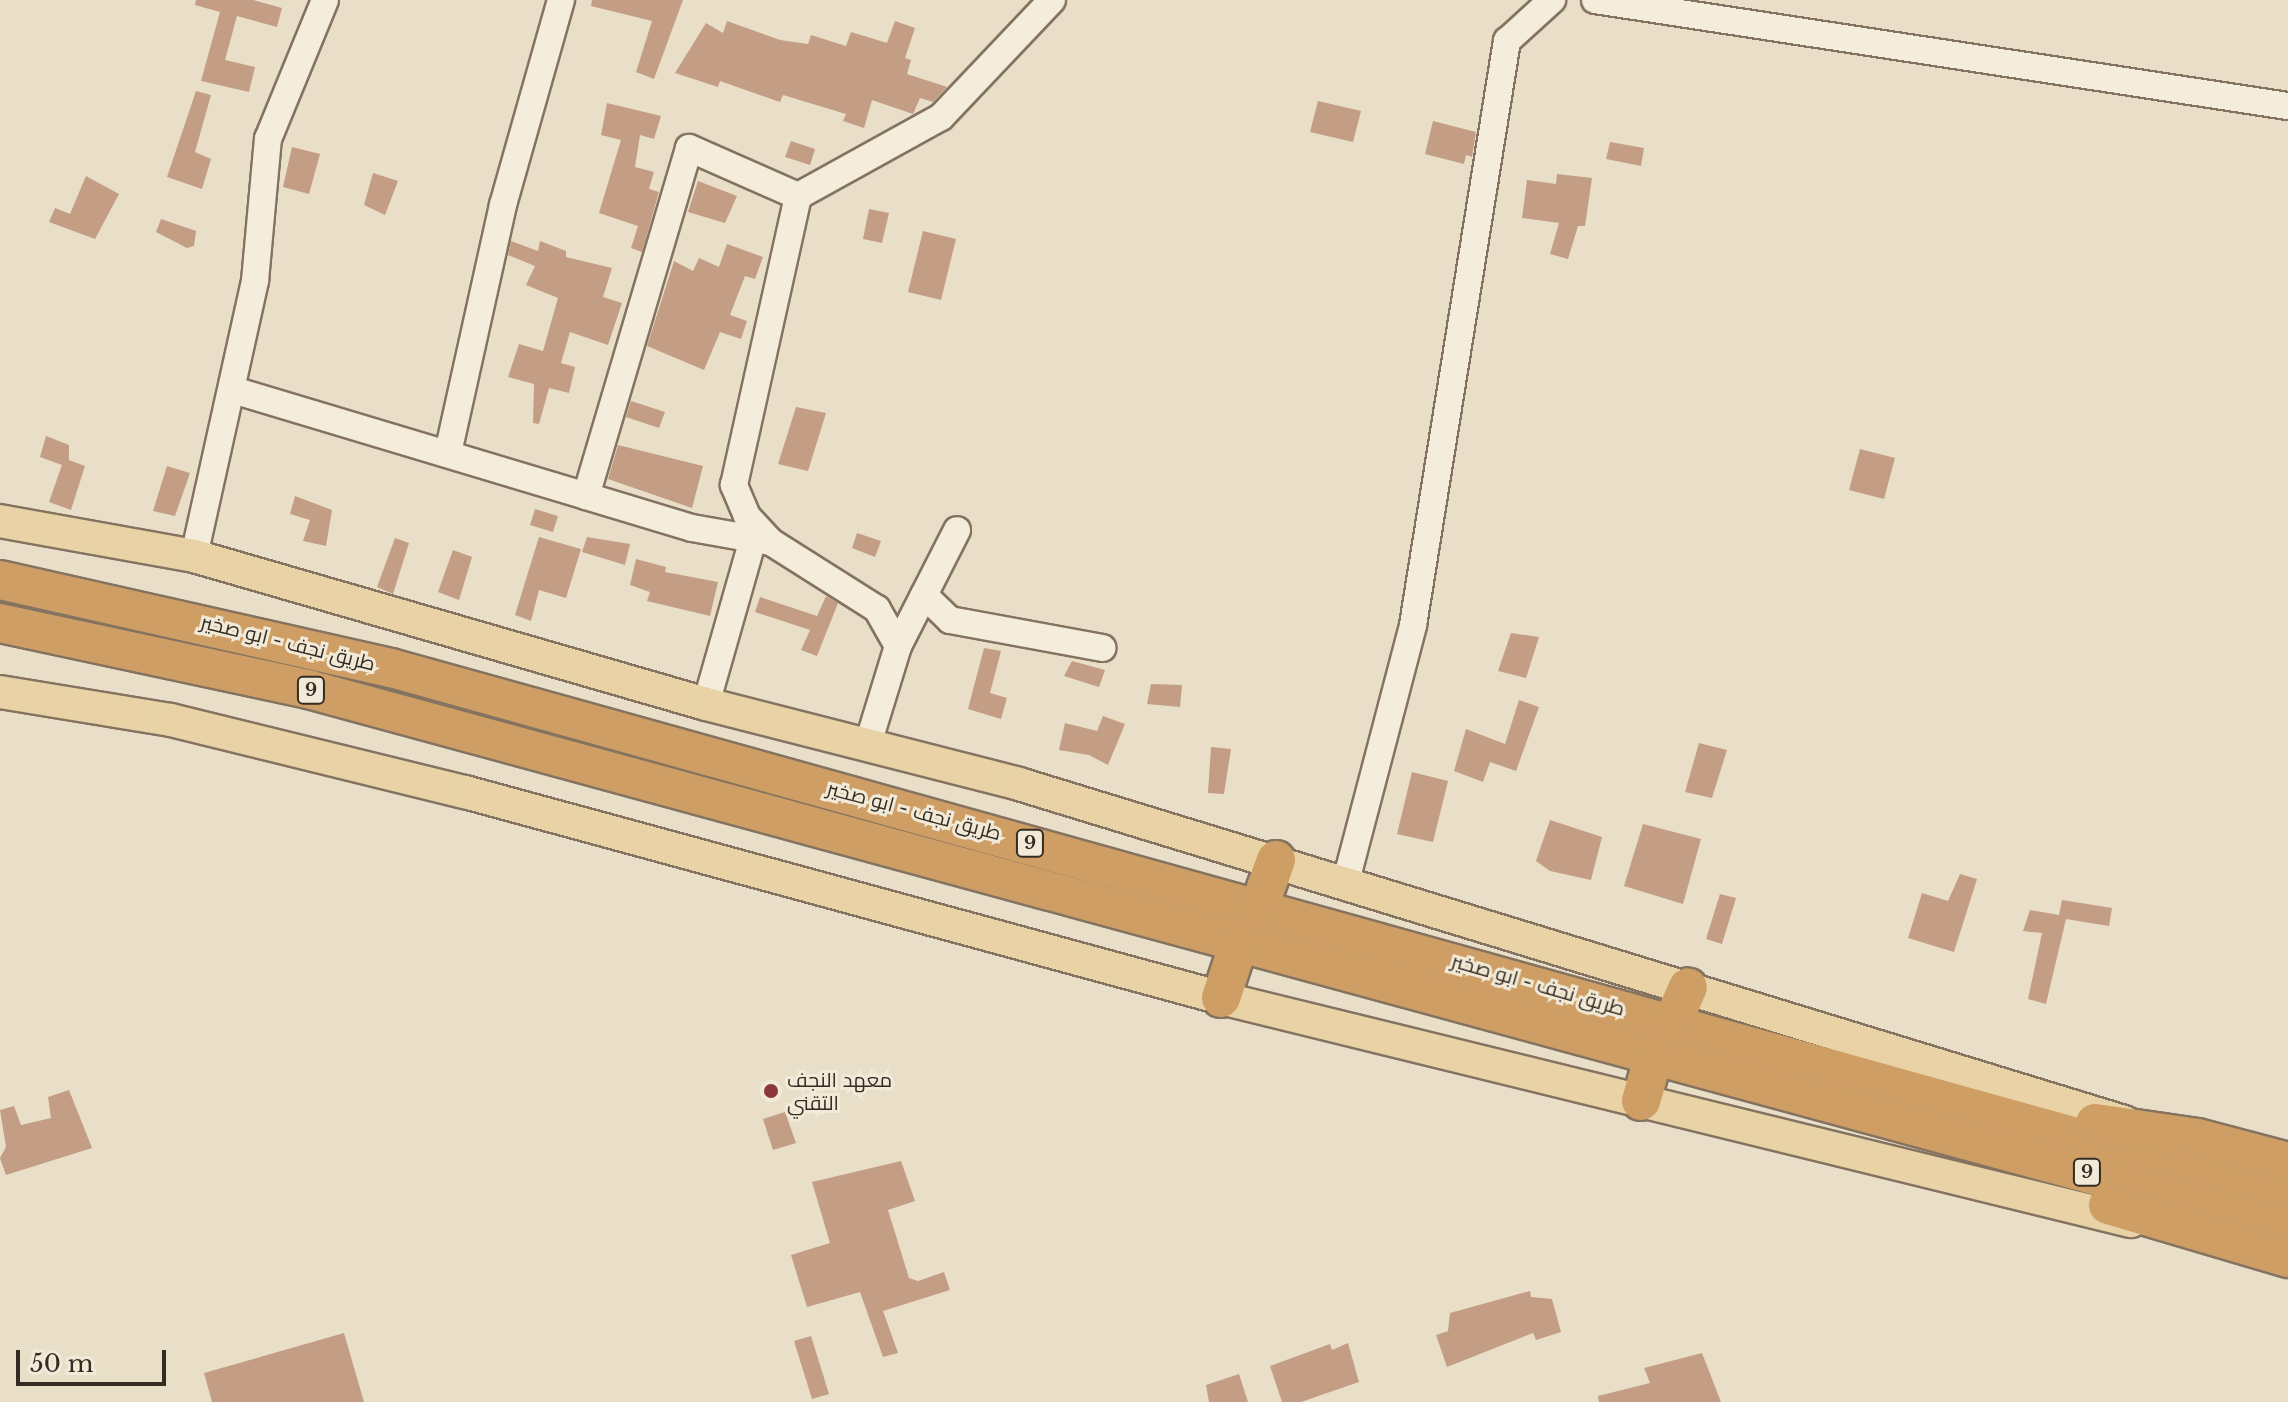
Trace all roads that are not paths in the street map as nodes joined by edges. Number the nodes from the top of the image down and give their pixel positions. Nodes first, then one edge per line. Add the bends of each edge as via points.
1 (325, 0) edge
2 (561, 0) edge
3 (1052, 0) edge
4 (1552, 0) edge
5 (1595, 0) edge
6 (2288, 106) edge
7 (798, 196) junction
8 (233, 390) junction
9 (448, 453) junction
10 (586, 496) junction
11 (0, 521) edge
12 (957, 530) dead end
13 (762, 541) junction
14 (194, 556) junction
15 (0, 580) edge
16 (924, 595) junction
17 (137, 608) junction
18 (196, 621) junction
19 (0, 623) edge
20 (124, 646) junction
21 (898, 646) junction
22 (1102, 648) dead end
23 (180, 660) junction
24 (0, 692) edge
25 (706, 704) junction
26 (867, 747) junction
27 (1276, 860) junction
28 (1346, 881) junction
29 (1259, 907) junction
30 (1239, 943) junction
31 (1688, 987) junction
32 (1221, 998) junction
33 (1672, 1023) junction
34 (1654, 1055) junction
35 (1641, 1101) junction
36 (2053, 1131) junction
37 (2155, 1131) junction
38 (2003, 1150) junction
39 (2288, 1162) edge
40 (2178, 1182) junction
41 (2288, 1196) edge
42 (2288, 1228) edge
43 (2288, 1259) edge

1 - 8 street via 268,139 255,281
2 - 9 street via 503,205
3 - 7 street via 941,117
4 - 28 street via 1507,41 1413,625
5 - 6 street
7 - 10 street via 689,148
7 - 13 street via 734,485
8 - 9 street
8 - 14 street
9 - 10 street
10 - 13 street via 692,528
11 - 14 main road
12 - 16 street
13 - 21 street via 877,609
13 - 25 street
14 - 25 main road
15 - 17 highway, طريق نجف - ابو صخير / 9
16 - 21 street
16 - 22 street via 950,620
17 - 18 highway, طريق نجف - ابو صخير / 9
17 - 20 highway via 146,619 146,632 137,643
18 - 23 highway via 175,635
18 - 29 highway, طريق نجف - ابو صخير / 9 via 391,668
19 - 20 highway, طريق نجف - ابو صخير / 9
20 - 23 highway, طريق نجف - ابو صخير / 9
21 - 26 street
23 - 30 highway, طريق نجف - ابو صخير / 9 via 308,689
24 - 32 main road via 171,720 465,792
25 - 26 main road
26 - 27 main road via 1019,784
27 - 28 main road
27 - 29 highway
28 - 31 main road
29 - 33 highway, طريق نجف - ابو صخير / 9
30 - 32 highway
30 - 34 highway, طريق نجف - ابو صخير / 9
31 - 33 highway
31 - 37 main road
32 - 35 main road
33 - 36 highway, طريق نجف - ابو صخير / 9
34 - 35 highway
34 - 38 highway, طريق نجف - ابو صخير / 9
35 - 43 main road
36 - 37 highway via 2091,1123
36 - 40 highway, 9
37 - 39 highway
38 - 40 highway, 9
38 - 43 highway via 2050,1180 2102,1203
40 - 41 highway, 9
40 - 42 highway, 9

